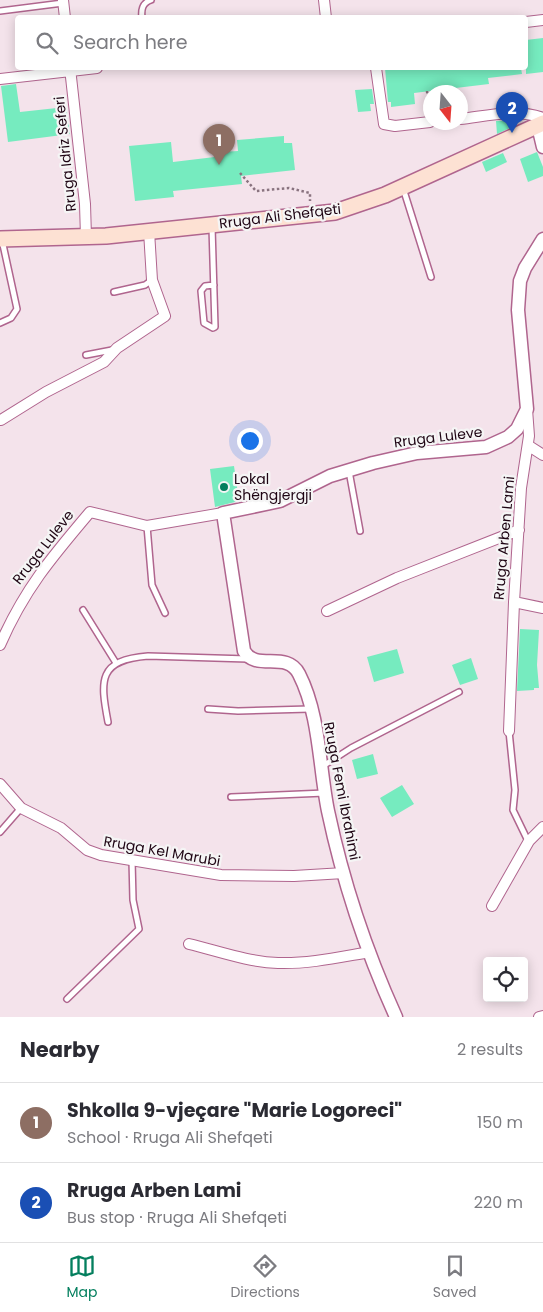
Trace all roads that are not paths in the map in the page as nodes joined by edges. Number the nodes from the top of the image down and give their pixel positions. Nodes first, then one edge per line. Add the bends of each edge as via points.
1 (150, 0) edge
2 (324, 0) edge
3 (63, 2) edge
4 (0, 11) edge
5 (65, 15) edge
6 (142, 15) edge
7 (326, 15) edge
8 (543, 20) edge
9 (528, 22) edge
10 (64, 70) edge
11 (71, 70) edge
12 (376, 70) edge
13 (0, 79) edge
14 (468, 118) edge
15 (423, 123) edge
16 (541, 123) edge
17 (543, 146) edge
18 (403, 187) junction
19 (212, 224) junction
20 (149, 232) junction
21 (86, 237) junction
22 (1, 239) edge
23 (543, 239) edge
24 (430, 277) dead end
25 (152, 280) junction
26 (214, 285) junction
27 (114, 292) dead end
28 (0, 323) edge
29 (117, 348) junction
30 (86, 355) dead end
31 (527, 405) junction
32 (1, 420) edge
33 (529, 446) junction
34 (543, 455) edge
35 (349, 470) junction
36 (223, 513) junction
37 (147, 526) junction
38 (518, 530) junction
39 (360, 531) dead end
40 (514, 602) junction
41 (543, 608) edge
42 (83, 610) dead end
43 (327, 612) dead end
44 (165, 613) dead end
45 (0, 645) edge
46 (254, 660) junction
47 (116, 663) junction
48 (459, 692) dead end
49 (208, 709) dead end
50 (310, 710) junction
51 (108, 722) dead end
52 (509, 732) joint
53 (321, 767) junction
54 (0, 784) edge
55 (324, 794) junction
56 (231, 797) dead end
57 (21, 808) junction
58 (543, 827) edge
59 (0, 832) edge
60 (529, 841) junction
61 (132, 860) junction
62 (344, 873) junction
63 (492, 906) dead end
64 (188, 944) dead end
65 (370, 952) junction
66 (67, 999) dead end
67 (543, 1016) edge
68 (396, 1017) edge
69 (539, 1017) edge

1 - 6 lane via 141,10
2 - 7 street
3 - 4 lane
3 - 5 street
8 - 9 street
10 - 13 street
11 - 21 street, Rruga Idriz Seferi
12 - 15 street via 384,124
14 - 16 street via 518,113 531,114
16 - 17 street
16 - 18 main road, Rruga Ali Shefqeti
18 - 19 main road, Rruga Ali Shefqeti via 335,212
18 - 24 lane
19 - 20 main road, Rruga Ali Shefqeti
19 - 26 lane
20 - 21 main road, Rruga Ali Shefqeti
20 - 25 street
21 - 22 main road, Rruga Ali Shefqeti
22 - 28 lane via 17,309 11,318
23 - 31 street, Rruga Arben Lami via 525,268 519,288
25 - 27 lane via 145,285
25 - 29 street via 165,316
26 - 26 lane via 216,327 213,328 204,323 201,291 205,286
29 - 30 lane
29 - 32 street via 96,367 46,392
31 - 33 street, Rruga Arben Lami
31 - 35 street, Rruga Luleve via 517,429 499,442 475,448 395,457
33 - 34 street
33 - 38 street, Rruga Arben Lami
35 - 36 street, Rruga Luleve via 314,483 280,502
35 - 39 lane
36 - 37 street, Rruga Luleve
36 - 46 street via 244,651
37 - 44 lane via 152,585
37 - 45 street, Rruga Luleve via 90,512 44,566 25,594
38 - 40 street, Rruga Arben Lami
38 - 43 street via 397,578
40 - 41 street
40 - 52 street, Rruga Arben Lami
42 - 47 lane
46 - 47 lane, Rruga Femi Ibrahimi via 148,656
46 - 50 street, Rruga Femi Ibrahimi via 294,665
47 - 51 lane via 104,677 102,686
48 - 53 lane
49 - 50 lane
50 - 53 street, Rruga Femi Ibrahimi
52 - 60 lane, Rruga Arben Lami via 515,790 513,810
53 - 55 street, Rruga Femi Ibrahimi
54 - 57 street, Rruga Kel Marubi
55 - 56 lane
55 - 62 street, Rruga Femi Ibrahimi
57 - 59 lane
57 - 61 street, Rruga Kel Marubi via 61,828 87,850
58 - 60 street
60 - 63 street
61 - 62 street, Rruga Kel Marubi via 230,876
61 - 66 lane via 132,900 139,929
62 - 65 street, Rruga Femi Ibrahimi
64 - 65 street via 250,960 276,963
65 - 68 street, Rruga Femi Ibrahimi
67 - 69 street

